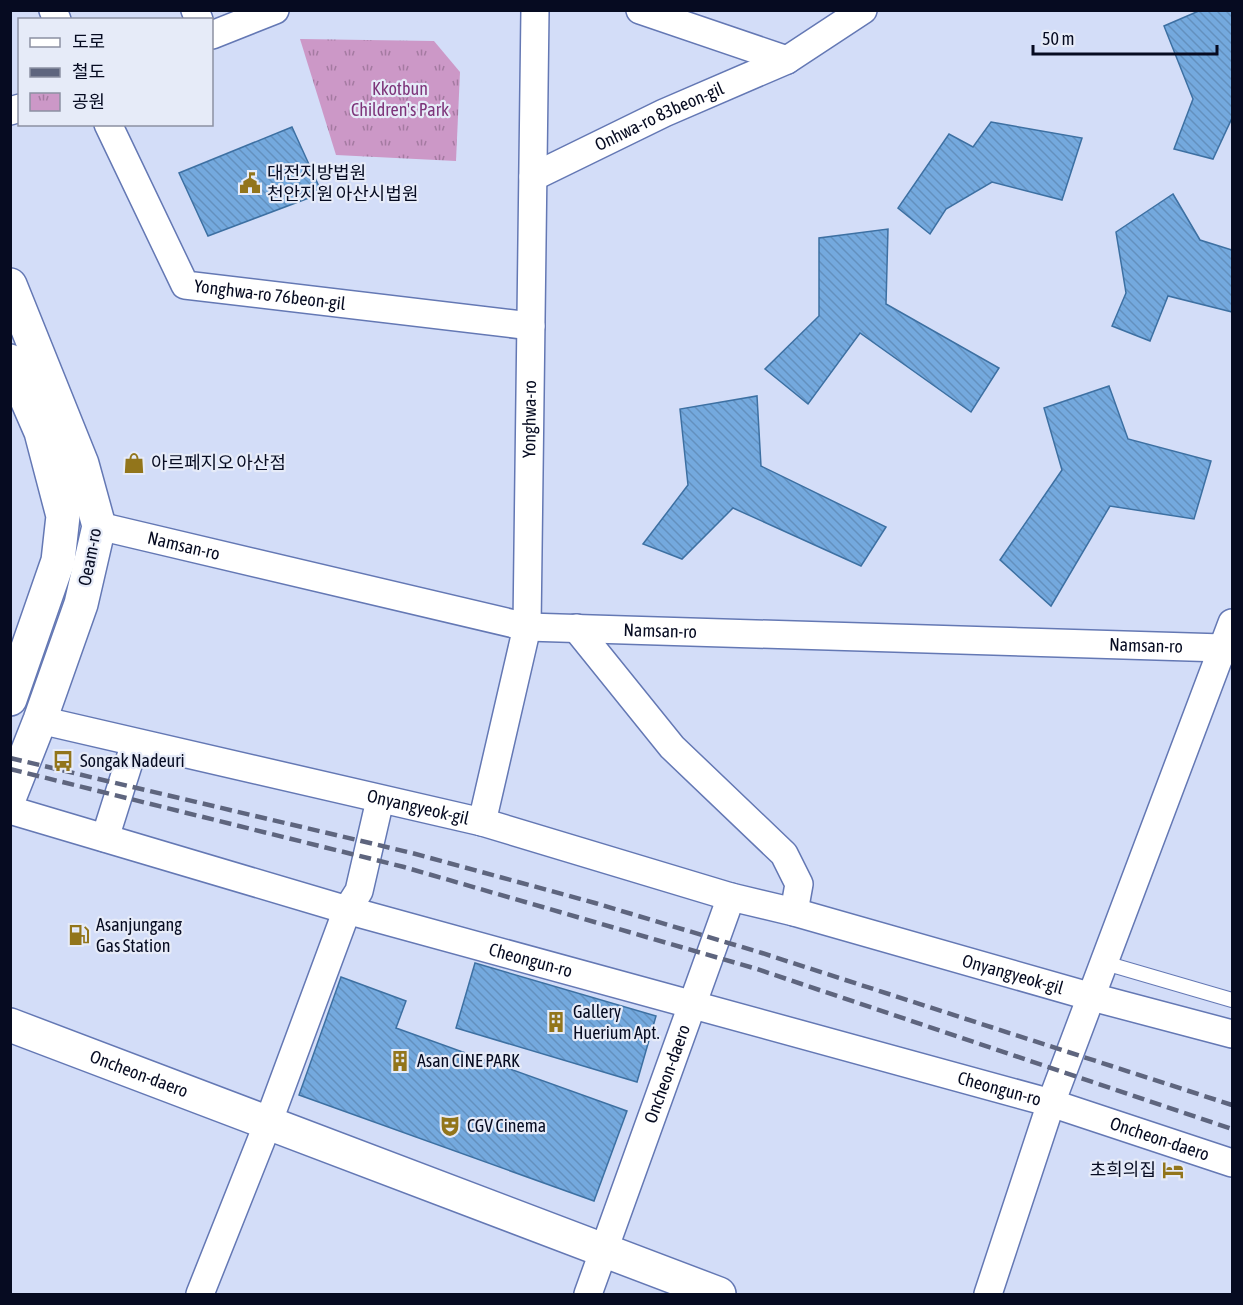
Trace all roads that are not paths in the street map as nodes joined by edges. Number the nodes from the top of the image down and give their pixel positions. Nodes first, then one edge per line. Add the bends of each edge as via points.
1 (275, 10) edge
2 (535, 10) edge
3 (640, 10) edge
4 (863, 10) edge
5 (213, 34) edge
6 (787, 60) junction
7 (109, 126) edge
8 (533, 177) junction
9 (10, 285) edge
10 (531, 326) junction
11 (10, 361) edge
12 (99, 526) junction
13 (1233, 623) edge
14 (527, 627) junction
15 (576, 628) junction
16 (1228, 650) edge
17 (10, 699) edge
18 (40, 720) junction
19 (135, 743) junction
20 (10, 796) edge
21 (380, 800) junction
22 (10, 810) edge
23 (482, 822) junction
24 (105, 838) junction
25 (731, 897) junction
26 (347, 910) junction
27 (794, 912) junction
28 (1105, 963) junction
29 (1092, 997) junction
30 (1233, 999) edge
31 (693, 1005) junction
32 (10, 1026) edge
33 (1233, 1034) edge
34 (10, 1050) edge
35 (1051, 1103) junction
36 (264, 1133) junction
37 (1233, 1163) edge
38 (597, 1271) edge
39 (200, 1294) edge
40 (667, 1294) edge
41 (719, 1294) edge
42 (988, 1294) edge

1 - 5 street
2 - 8 street, Yonghwa-ro
3 - 6 street
4 - 6 street, Onhwa-ro 83beon-gil
6 - 8 street, Onhwa-ro 83beon-gil via 664,113
7 - 10 street, Yonghwa-ro 76beon-gil via 185,285
8 - 10 street, Yonghwa-ro
9 - 12 main road, Oeam-ro via 82,464
10 - 14 street, Yonghwa-ro
11 - 17 main road, Oeam-ro via 41,432 63,516 58,561
12 - 14 street, Namsan-ro
12 - 18 main road, Oeam-ro via 81,604
13 - 16 street, Cheongun-ro
14 - 15 street, Namsan-ro
14 - 23 street, Yonghwa-ro
15 - 16 street, Namsan-ro
15 - 27 street via 672,747 784,855 799,884
16 - 28 street, Cheongun-ro
18 - 19 street, Onyangyeok-gil
18 - 20 main road, Oeam-ro
19 - 21 street, Onyangyeok-gil
19 - 24 street
21 - 23 street, Onyangyeok-gil
21 - 26 street via 359,891
22 - 24 street, Cheongun-ro
23 - 25 street, Onyangyeok-gil
24 - 26 street, Cheongun-ro
25 - 27 street, Onyangyeok-gil
25 - 31 street, Oncheon-daero
26 - 31 street, Cheongun-ro
26 - 36 street
27 - 29 street, Onyangyeok-gil
28 - 29 street, Cheongun-ro
28 - 30 lane
29 - 33 street, Onyangyeok-gil
29 - 35 street, Cheongun-ro
31 - 35 street, Cheongun-ro
31 - 38 street, Oncheon-daero
32 - 36 main road, Oncheon-daero
34 - 36 main road, Oncheon-daero
35 - 37 street, Oncheon-daero
35 - 42 street, Cheongun-ro
36 - 38 main road, Oncheon-daero
36 - 39 street
38 - 40 main road, Oncheon-daero
38 - 41 main road, Oncheon-daero

